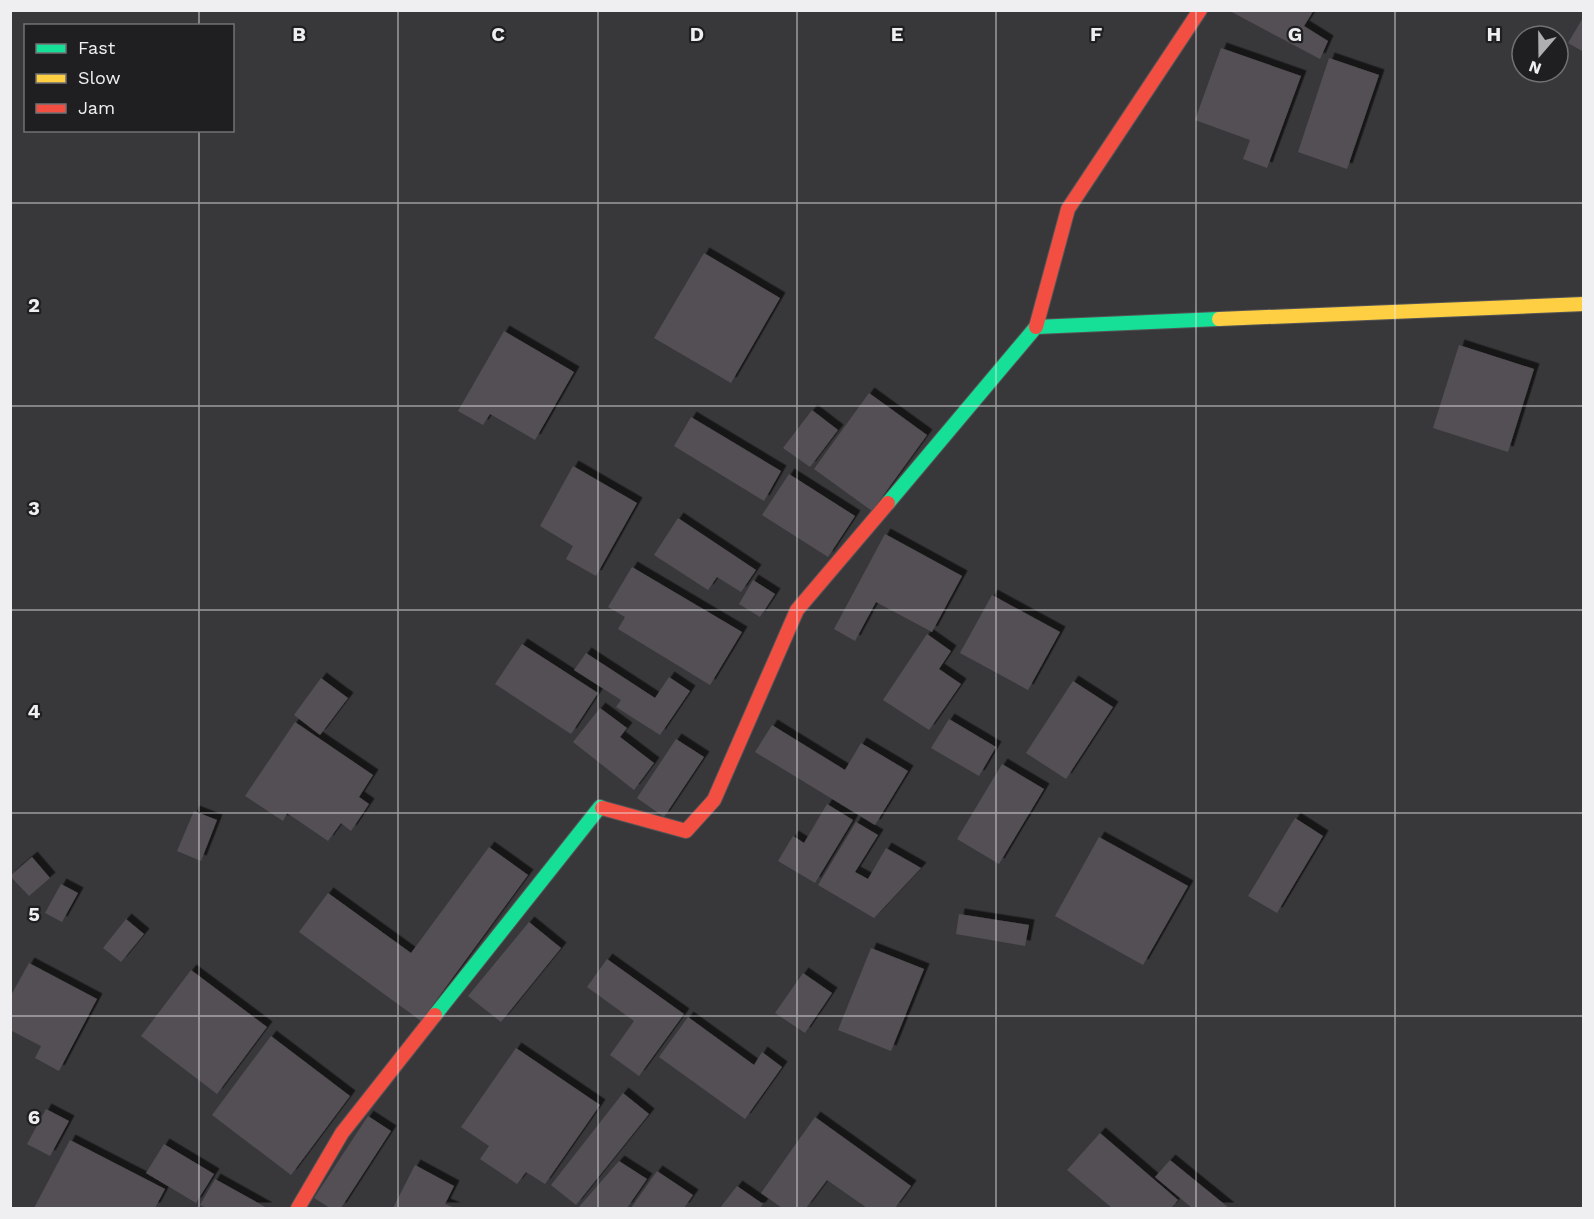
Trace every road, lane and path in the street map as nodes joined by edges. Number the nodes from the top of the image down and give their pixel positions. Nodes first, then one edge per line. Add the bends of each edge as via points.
1 (1200, 10) edge
2 (1584, 304) edge
3 (1036, 327) junction
4 (298, 1209) edge

1 - 3 street via 1068,209
2 - 3 street
3 - 4 street via 797,610 714,800 686,831 600,807 342,1133

